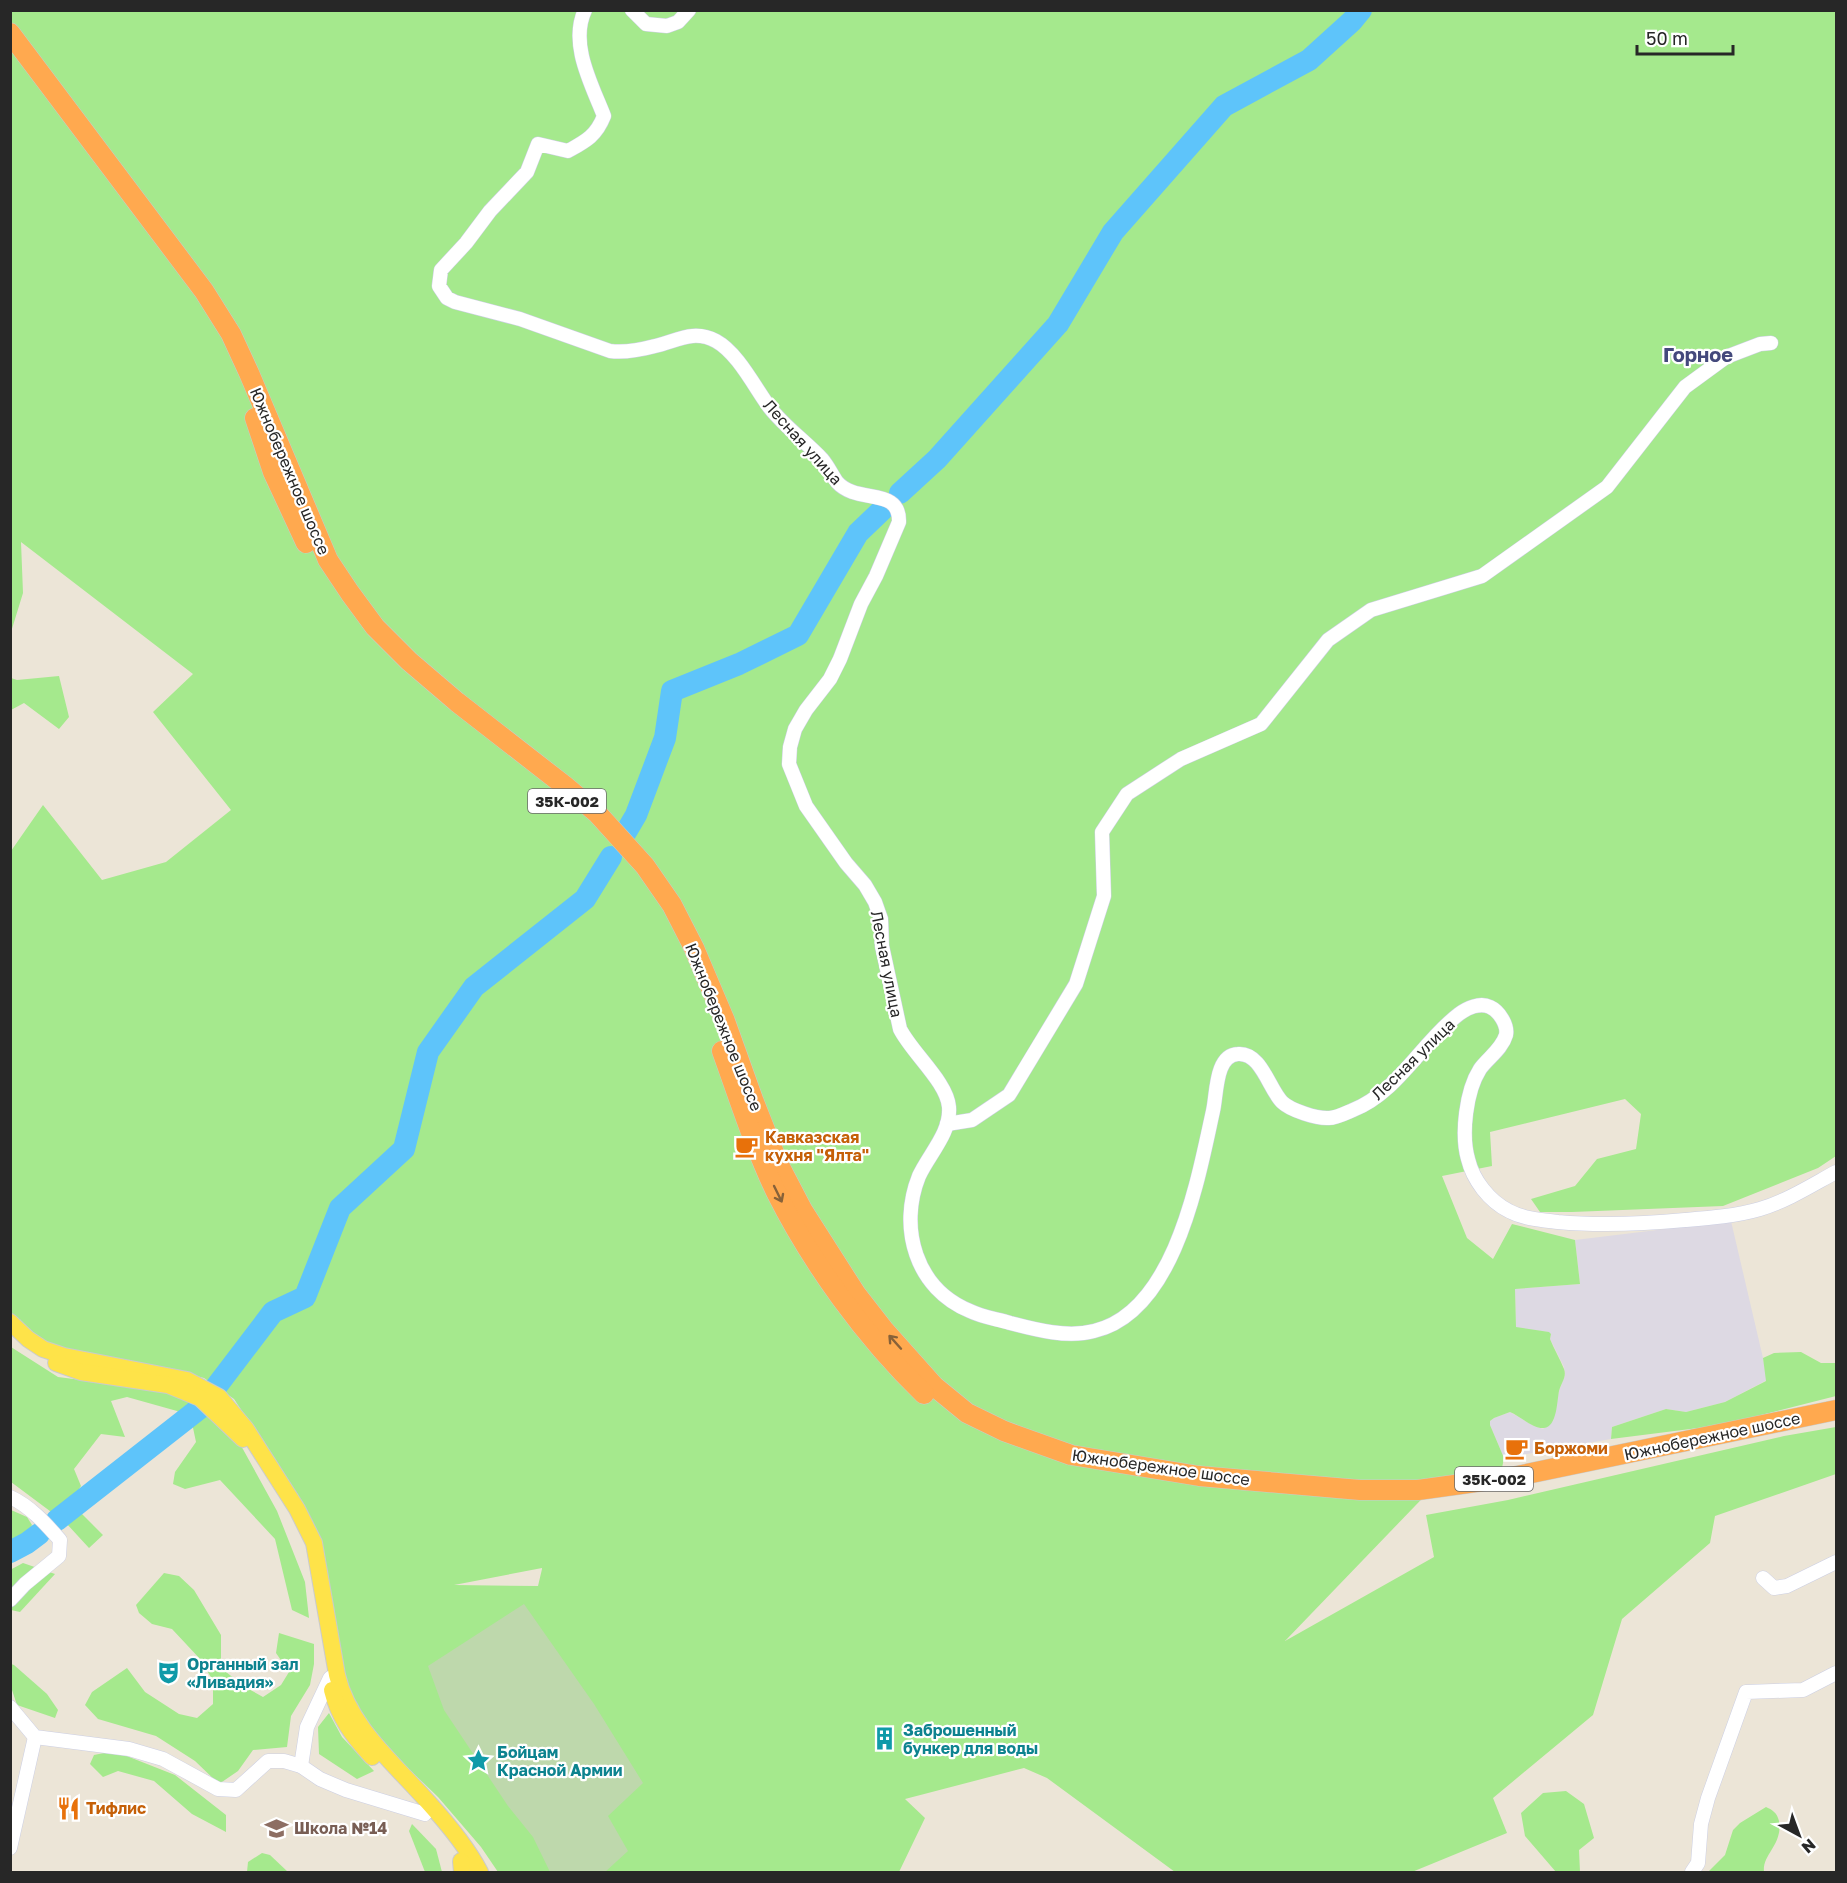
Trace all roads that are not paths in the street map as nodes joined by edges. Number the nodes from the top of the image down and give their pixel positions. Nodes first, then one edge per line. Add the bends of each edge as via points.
1 (585, 10) edge
2 (632, 10) edge
3 (689, 10) edge
4 (10, 33) edge
5 (10, 48) edge
6 (1771, 343) dead end
7 (947, 1124) junction
8 (1836, 1172) edge
9 (10, 1322) edge
10 (10, 1334) edge
11 (1836, 1410) edge
12 (1836, 1419) edge
13 (1514, 1483) junction
14 (10, 1497) edge
15 (1836, 1562) edge
16 (1762, 1578) dead end
17 (10, 1600) edge
18 (1836, 1673) edge
19 (334, 1677) junction
20 (10, 1707) edge
21 (35, 1737) junction
22 (301, 1766) junction
23 (425, 1814) junction
24 (447, 1825) junction
25 (10, 1848) edge
26 (467, 1866) edge
27 (480, 1872) edge
28 (1692, 1872) edge

1 - 7 street, Лесная улица via 580,38 585,68 604,116 599,129 568,151 538,144 527,172 441,270 439,286 455,302 520,319 610,351 646,348 686,336 716,341 728,350 771,409 824,461 841,486 849,492 884,498 895,505 899,522 830,679 795,729 789,764 806,806 875,902 900,1029 946,1095
2 - 3 street via 646,24 667,26 678,22
13 -> 4 highway, Южнобережное шоссе / 35К-002 via 1360,1490 1146,1468 1071,1455 1004,1431 967,1413 934,1386 856,1294 803,1211 778,1163 694,948 665,895 645,866 597,813 457,702 375,627 328,560 231,334 204,291
5 -> 13 highway, Южнобережное шоссе / 35К-002 via 194,293 220,336 239,375 273,472 338,598 396,663 583,815 610,843 658,909 681,950 753,1139 789,1217 872,1339 925,1395 969,1427 1020,1451 1156,1482 1361,1502 1419,1500
6 - 7 street via 1726,357 1685,387 1607,487 1482,576 1371,609 1328,640 1261,724 1181,759 1127,794 1102,832 1104,896 1077,984 1009,1095 972,1120
7 - 8 street, Лесная улица via 918,1178 912,1204 912,1241 924,1274 952,1303 971,1312 1030,1329 1065,1333 1092,1332 1113,1324 1137,1306 1161,1278 1190,1211 1220,1068 1238,1053 1250,1056 1262,1068 1283,1104 1327,1119 1366,1105 1461,1013 1479,1005 1491,1007 1506,1027 1506,1035 1472,1086 1465,1141 1468,1162 1490,1197 1508,1211 1530,1219 1628,1225 1713,1218 1764,1208
9 - 19 main road via 43,1349 187,1380 219,1397 246,1428 314,1543
10 - 19 main road via 38,1357 70,1368 168,1385 200,1398 244,1440 302,1533 316,1580
11 - 13 highway, Южнобережное шоссе / 35К-002
12 - 13 highway, Южнобережное шоссе / 35К-002
14 - 17 street via 45,1523 60,1540 59,1556
15 - 16 street via 1787,1586 1774,1588
18 - 28 street via 1803,1690 1746,1692 1708,1798 1698,1863
19 - 22 street via 307,1727
19 - 23 main road via 336,1704 352,1735
19 - 24 main road via 370,1738
20 - 21 street
21 - 22 street via 129,1749 164,1759 218,1789 236,1790 268,1761
21 - 25 street
22 - 23 street via 346,1790
23 - 24 main road
23 - 26 main road
24 - 26 main road
26 - 27 main road

